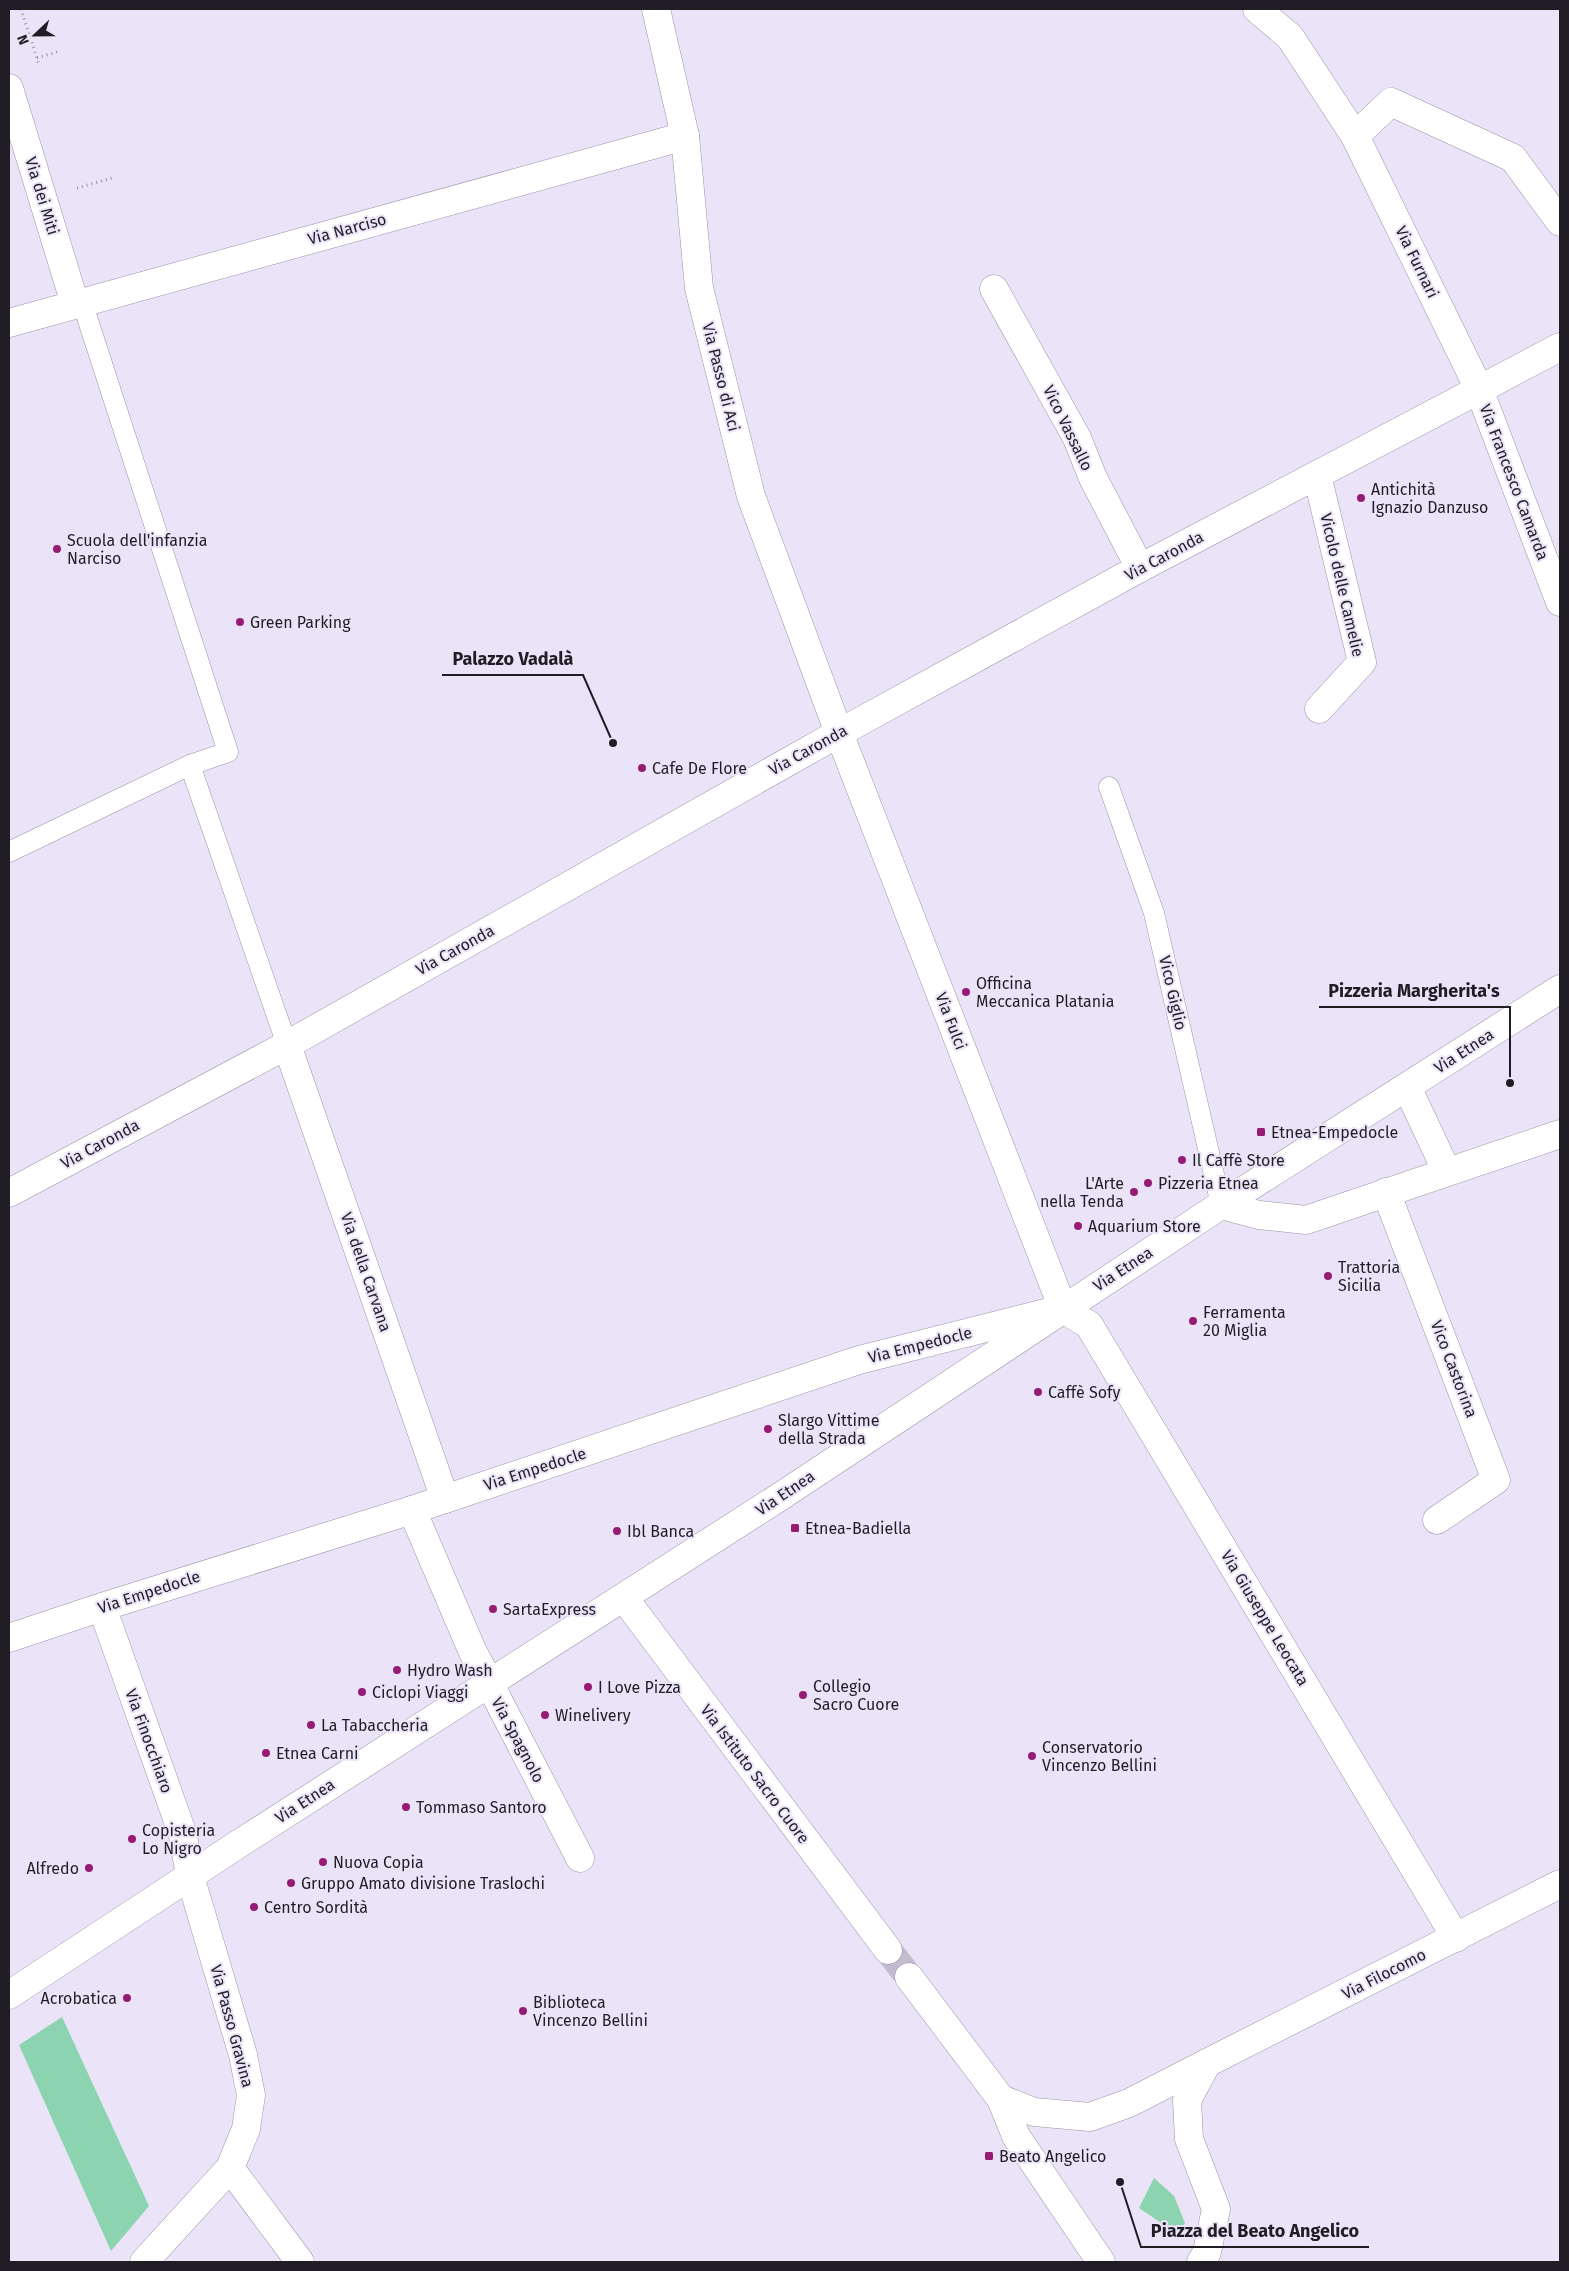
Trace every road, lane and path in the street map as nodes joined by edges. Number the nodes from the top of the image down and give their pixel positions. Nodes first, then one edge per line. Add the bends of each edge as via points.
1 (656, 9) edge
2 (1257, 9) edge
3 (60, 51) dead end
4 (37, 58) dead end
5 (9, 88) edge
6 (686, 136) junction
7 (1355, 136) junction
8 (112, 178) dead end
9 (77, 188) dead end
10 (1560, 222) edge
11 (994, 289) dead end
12 (78, 303) junction
13 (9, 323) edge
14 (1560, 347) edge
15 (1479, 389) junction
16 (1317, 475) junction
17 (1140, 568) junction
18 (1560, 602) edge
19 (1319, 709) dead end
20 (839, 733) junction
21 (190, 765) junction
22 (1109, 787) dead end
23 (9, 852) edge
24 (1560, 989) edge
25 (287, 1045) junction
26 (1407, 1087) junction
27 (1560, 1134) edge
28 (1447, 1172) junction
29 (1386, 1192) junction
30 (9, 1193) edge
31 (1221, 1204) junction
32 (1063, 1309) junction
33 (445, 1499) junction
34 (412, 1510) junction
35 (1437, 1520) dead end
36 (624, 1598) junction
37 (102, 1607) junction
38 (9, 1638) edge
39 (489, 1684) junction
40 (580, 1858) dead end
41 (190, 1876) junction
42 (1560, 1884) edge
43 (1456, 1938) junction
44 (888, 1950) tunnel mouth
45 (909, 1978) tunnel mouth
46 (9, 1995) edge
47 (1206, 2063) junction
48 (1001, 2099) junction
49 (230, 2168) junction
50 (144, 2262) edge
51 (300, 2262) edge
52 (1101, 2262) edge
53 (1201, 2262) edge

1 - 6 street, Via Passo di Aci
2 - 7 street, Via Furnari via 1290,37
3 - 4 path
5 - 12 street, Via dei Miti
6 - 12 street, Via Narciso
6 - 20 street, Via Passo di Aci via 699,288 751,496
7 - 10 street via 1391,102 1513,158
7 - 15 street, Via Furnari
8 - 9 path
11 - 17 street, Vico Vassallo via 1077,438 1093,478
12 - 13 street, Via Narciso
12 - 21 lane via 228,752
14 - 15 street, Via Caronda
15 - 16 street, Via Caronda
15 - 18 street, Via Francesco Camarda
16 - 17 street, Via Caronda
16 - 19 street, Vicolo delle Camelie via 1362,662
17 - 20 street, Via Caronda
20 - 25 street, Via Caronda
20 - 32 street, Via Fulci
21 - 23 lane
21 - 25 lane
22 - 31 lane, Vico Giglio via 1154,913
24 - 26 street, Via Etnea
25 - 30 street, Via Caronda
25 - 33 street, Via della Carvana
26 - 28 street
26 - 31 street, Via Etnea
27 - 28 street
28 - 29 street
29 - 31 street via 1306,1220 1259,1215
29 - 35 street, Vico Castorina via 1496,1480
31 - 32 street, Via Etnea
32 - 33 street, Via Empedocle via 859,1360
32 - 36 street, Via Etnea
32 - 43 street, Via Giuseppe Leocata via 1089,1325
33 - 34 street, Via Empedocle
34 - 37 street, Via Empedocle
34 - 39 street, Via Spagnolo
36 - 39 street, Via Etnea
36 - 44 street, Via Istituto Sacro Cuore
37 - 38 street, Via Empedocle
37 - 41 street, Via Finocchiaro via 183,1834
39 - 40 street, Via Spagnolo
39 - 41 street, Via Etnea
41 - 46 street, Via Etnea
41 - 49 street, Via Passo Gravina via 243,2055 251,2095 246,2129
42 - 43 street, Via Filocomo
43 - 47 street, Via Filocomo
45 - 48 street
47 - 48 street, Via Filocomo via 1129,2103 1090,2117 1034,2112
47 - 53 street via 1187,2100 1189,2139 1216,2209 1207,2252
48 - 52 street via 1016,2136
49 - 50 street, Via Passo Gravina
49 - 51 street

